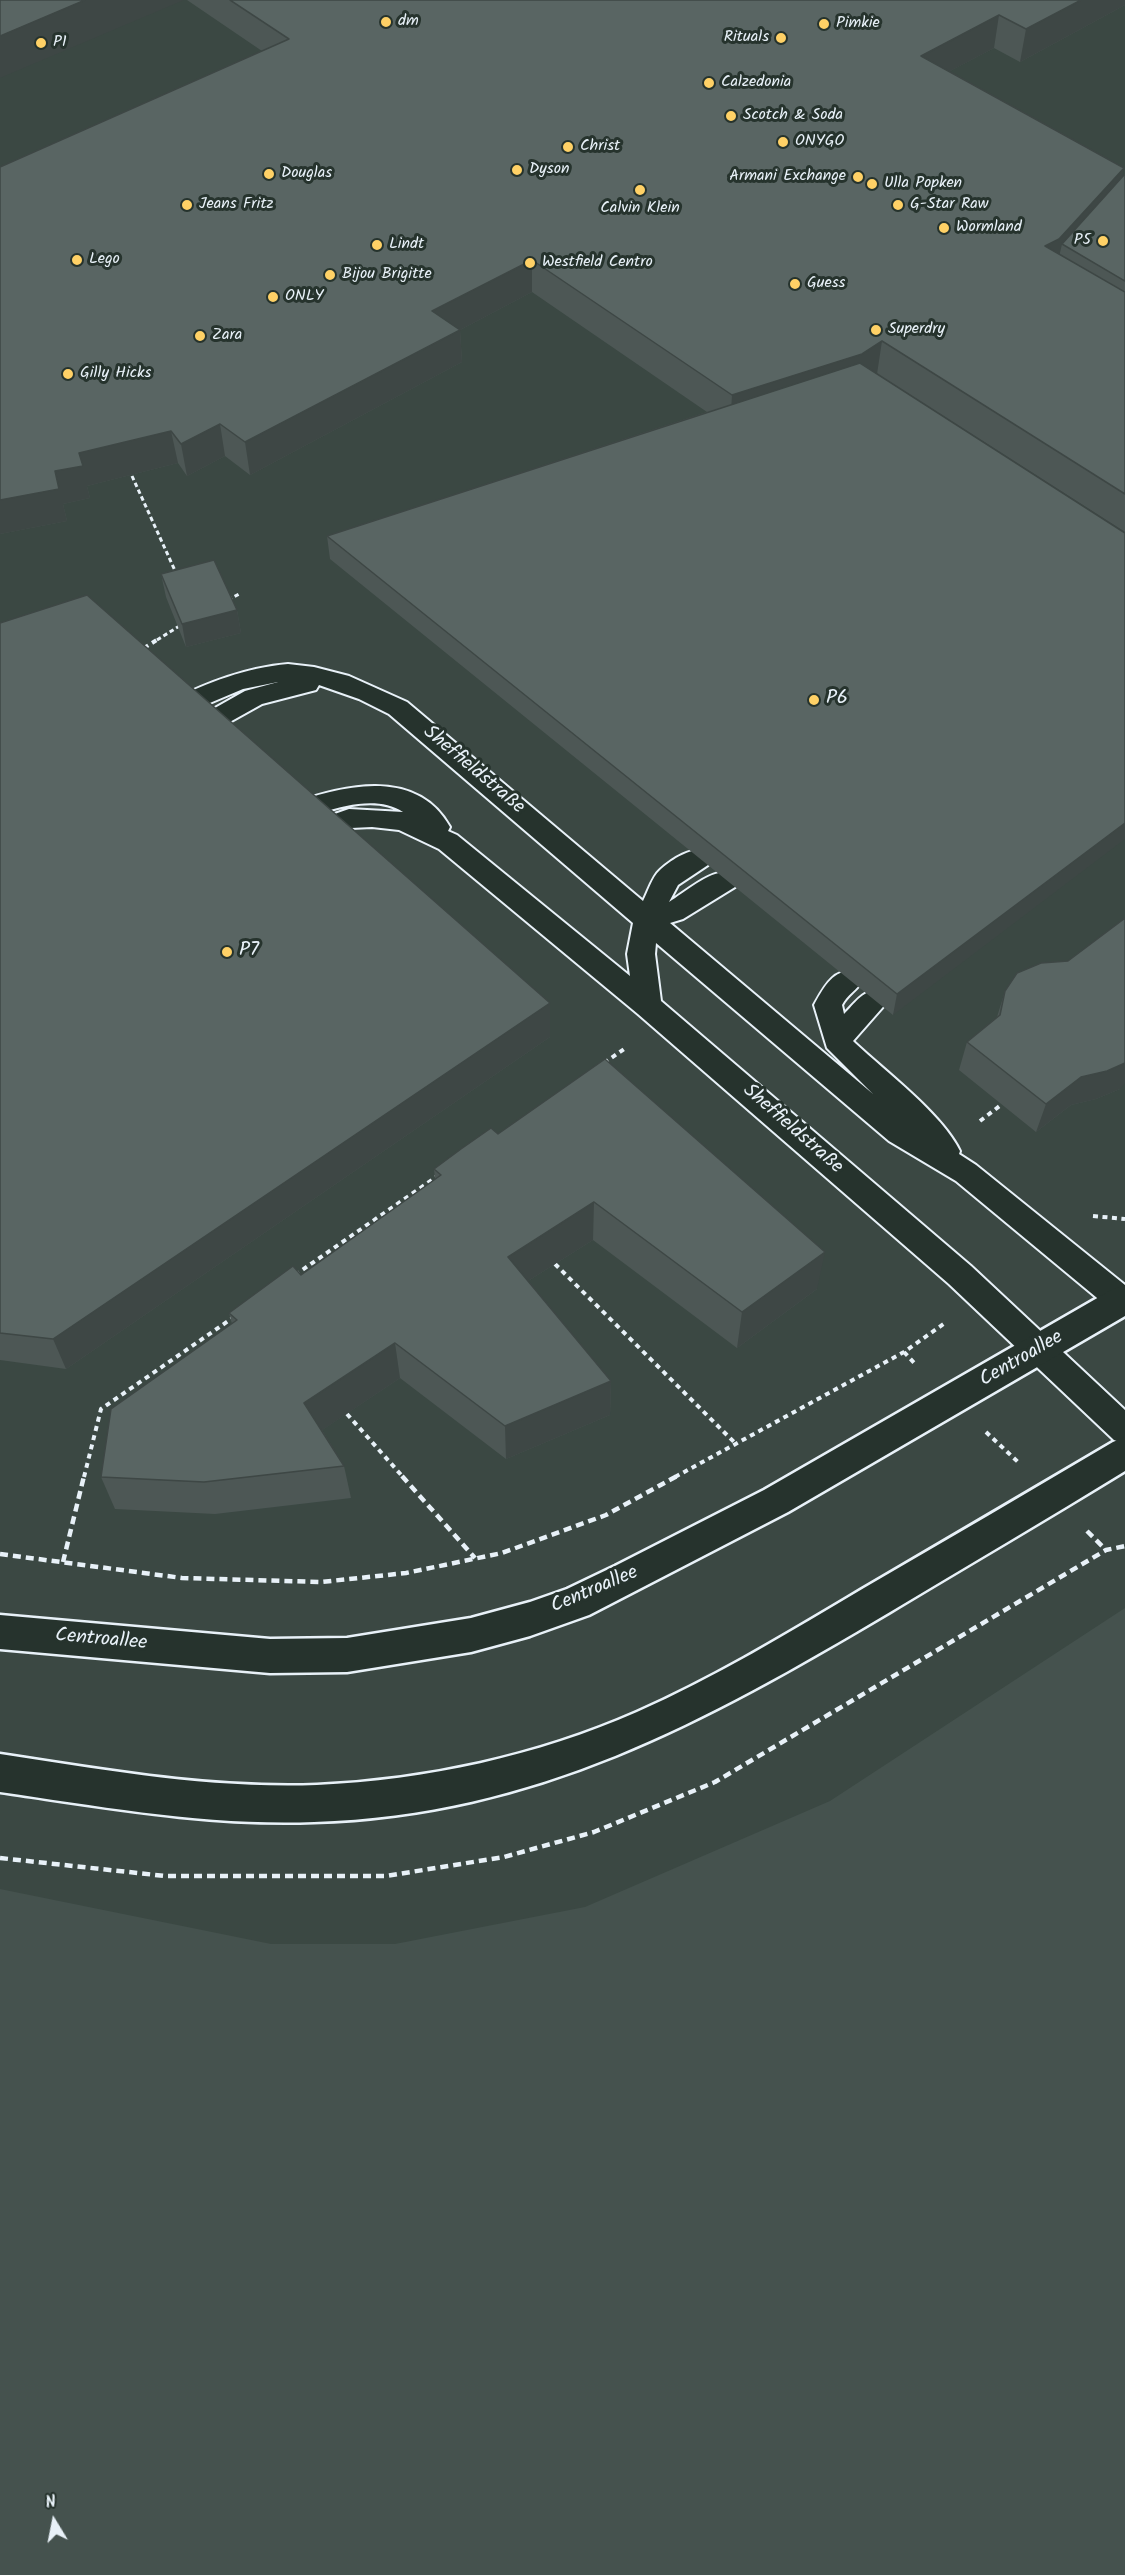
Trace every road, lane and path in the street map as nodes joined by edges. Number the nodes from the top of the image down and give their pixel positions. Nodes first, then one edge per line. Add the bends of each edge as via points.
1 (132, 476) edge
2 (180, 582) edge
3 (241, 593) dead end
4 (226, 601) edge
5 (185, 622) edge
6 (138, 652) edge
7 (333, 680) junction
8 (179, 706) edge
9 (201, 727) edge
10 (297, 812) edge
11 (318, 830) edge
12 (448, 842) junction
13 (699, 858) edge
14 (726, 880) edge
15 (647, 920) junction
16 (849, 980) edge
17 (874, 1000) edge
18 (657, 1014) junction
19 (837, 1040) junction
20 (599, 1066) edge
21 (447, 1170) edge
22 (966, 1173) junction
23 (555, 1264) edge
24 (285, 1281) edge
25 (1124, 1300) edge
26 (238, 1314) edge
27 (944, 1324) dead end
28 (1039, 1350) junction
29 (347, 1414) edge
30 (1125, 1430) edge
31 (985, 1431) dead end
32 (737, 1445) junction
33 (1125, 1453) edge
34 (1008, 1454) dead end
35 (1083, 1527) dead end
36 (1125, 1546) edge
37 (0, 1554) edge
38 (475, 1558) junction
39 (63, 1563) junction
40 (0, 1632) edge
41 (0, 1773) edge

1 - 2 path
3 - 4 path
5 - 6 path
7 - 8 lane, Sheffieldstraße via 298,671 264,673 217,686
7 - 9 lane, Sheffieldstraße via 254,697
7 - 15 lane, Sheffieldstraße via 363,688 398,708
10 - 12 lane, Sheffieldstraße via 338,797 385,794 425,811
11 - 12 lane, Sheffieldstraße via 349,819 372,818 403,821
12 - 18 lane, Sheffieldstraße
13 - 15 lane via 668,878
14 - 15 lane via 674,912
15 - 18 lane via 641,954
15 - 22 lane, Sheffieldstraße via 899,1133
16 - 19 lane, Sheffieldstraße via 835,991 828,1005
17 - 19 lane
18 - 20 path
18 - 28 lane, Sheffieldstraße via 976,1289
19 - 22 lane, Sheffieldstraße via 916,1117
21 - 24 path
22 - 25 lane, Sheffieldstraße
23 - 32 path
25 - 28 street, Centroallee
26 - 39 path via 101,1408
27 - 32 path via 904,1352
28 - 30 lane, Sheffieldstraße
28 - 40 street, Centroallee via 776,1501 638,1574 576,1602 471,1635 347,1655 270,1656
29 - 38 path
31 - 34 path
32 - 38 path via 606,1515
33 - 41 street via 752,1674 617,1739 519,1771 423,1792 344,1802 273,1804 154,1796
35 - 36 path via 1106,1550
37 - 39 path
38 - 39 path via 406,1573 321,1582 182,1578

